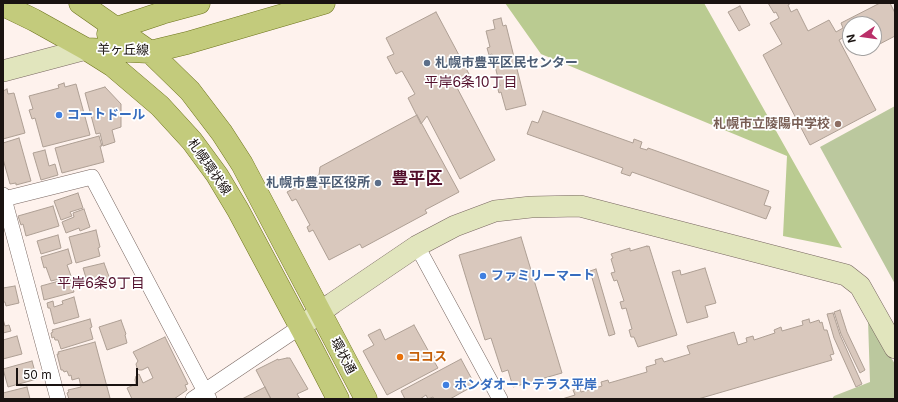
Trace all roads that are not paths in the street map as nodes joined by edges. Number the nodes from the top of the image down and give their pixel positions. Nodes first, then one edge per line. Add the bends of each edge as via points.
1 (80, 3) edge
2 (199, 3) edge
3 (324, 3) edge
4 (3, 5) edge
5 (116, 28) junction
6 (86, 49) junction
7 (150, 52) junction
8 (3, 71) edge
9 (4, 197) edge
10 (417, 246) junction
11 (320, 312) junction
12 (300, 326) junction
13 (895, 348) edge
14 (202, 396) edge
15 (58, 399) edge
16 (338, 399) edge
17 (366, 399) edge
18 (500, 399) edge

1 - 5 main road, 札幌環状線
2 - 5 main road, 羊ヶ丘線
3 - 7 main road, 羊ヶ丘線
4 - 6 main road, 札幌環状線
5 - 6 main road, 羊ヶ丘線
5 - 7 main road, 札幌環状線
6 - 7 main road, 羊ヶ丘線
6 - 8 street
6 - 12 main road, 札幌環状線 via 113,66 160,106 192,141 238,210
7 - 11 main road, 札幌環状線 via 190,92 222,133 242,164
9 - 14 street via 92,177
9 - 15 street
10 - 11 street
10 - 13 street via 455,226 495,211 580,206 846,275 860,286
10 - 18 street
11 - 12 street
11 - 17 main road, 環状通
12 - 14 street
12 - 16 main road, 札幌環状線

